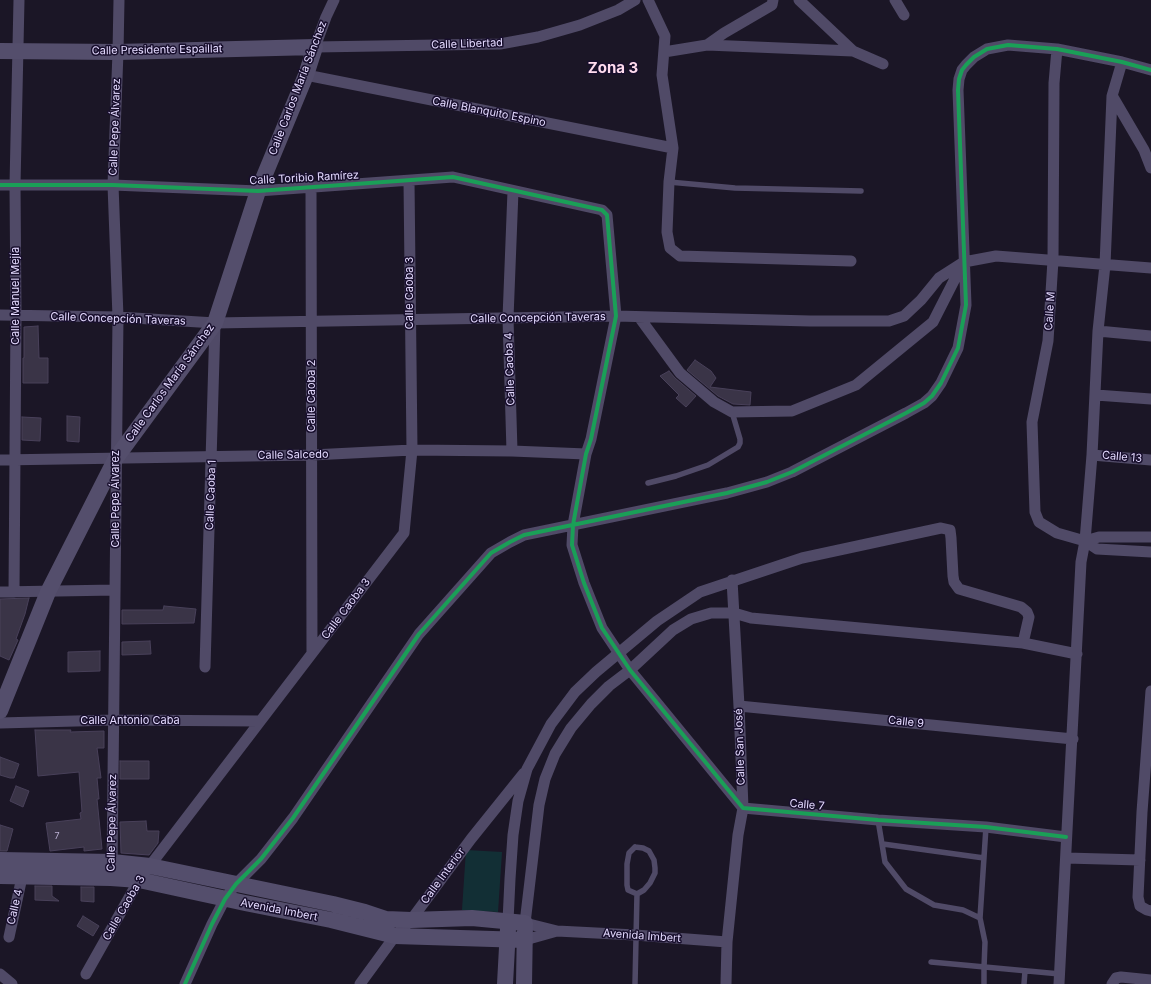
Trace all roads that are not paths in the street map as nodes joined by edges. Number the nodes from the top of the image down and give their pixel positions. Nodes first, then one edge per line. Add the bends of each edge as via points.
1 (19, 0) edge
2 (118, 0) edge
3 (334, 0) edge
4 (635, 0) edge
5 (648, 0) edge
6 (773, 0) edge
7 (799, 0) edge
8 (895, 0) edge
9 (904, 15) dead end
10 (708, 45) junction
11 (314, 46) junction
12 (1057, 49) junction
13 (0, 51) edge
14 (17, 51) junction
15 (853, 51) junction
16 (118, 52) junction
17 (664, 52) junction
18 (1122, 62) junction
19 (883, 64) dead end
20 (1151, 70) edge
21 (306, 75) junction
22 (1112, 96) junction
23 (672, 148) junction
24 (1151, 168) edge
25 (409, 180) junction
26 (669, 182) junction
27 (0, 185) edge
28 (15, 185) junction
29 (113, 186) junction
30 (311, 188) junction
31 (258, 191) junction
32 (513, 191) junction
33 (861, 191) dead end
34 (1053, 260) junction
35 (851, 261) dead end
36 (964, 262) junction
37 (1105, 265) junction
38 (1151, 268) edge
39 (0, 315) edge
40 (16, 315) junction
41 (616, 316) junction
42 (118, 317) junction
43 (639, 317) junction
44 (508, 318) junction
45 (410, 320) junction
46 (312, 322) junction
47 (215, 323) junction
48 (1098, 331) junction
49 (1151, 336) edge
50 (1096, 395) junction
51 (1151, 399) edge
52 (732, 412) junction
53 (412, 450) junction
54 (512, 451) junction
55 (586, 454) junction
56 (312, 455) junction
57 (1092, 455) junction
58 (212, 457) junction
59 (116, 458) junction
60 (0, 460) edge
61 (14, 460) junction
62 (1151, 460) edge
63 (648, 483) dead end
64 (573, 525) junction
65 (1151, 537) edge
66 (1085, 541) junction
67 (1151, 552) edge
68 (732, 580) junction
69 (115, 590) junction
70 (0, 592) edge
71 (14, 592) junction
72 (48, 592) junction
73 (734, 613) junction
74 (1023, 643) junction
75 (312, 653) junction
76 (619, 654) junction
77 (1077, 654) junction
78 (205, 667) dead end
79 (630, 670) junction
80 (1151, 691) edge
81 (739, 706) junction
82 (0, 711) edge
83 (113, 720) junction
84 (260, 721) junction
85 (0, 723) edge
86 (1073, 739) junction
87 (1149, 742) edge
88 (527, 769) junction
89 (743, 808) junction
90 (1146, 812) edge
91 (878, 820) junction
92 (986, 827) junction
93 (1066, 837) junction
94 (883, 844) junction
95 (984, 858) junction
96 (1066, 858) junction
97 (0, 860) edge
98 (1140, 860) junction
99 (112, 862) junction
100 (150, 866) junction
101 (0, 876) edge
102 (22, 876) junction
103 (111, 878) junction
104 (139, 880) junction
105 (236, 884) junction
106 (637, 894) junction
107 (225, 899) junction
108 (1151, 911) edge
109 (980, 918) junction
110 (411, 920) junction
111 (508, 921) junction
112 (525, 923) junction
113 (557, 931) junction
114 (636, 935) junction
115 (395, 936) junction
116 (9, 937) dead end
117 (507, 940) junction
118 (525, 940) junction
119 (728, 942) junction
120 (930, 962) dead end
121 (984, 968) junction
122 (1025, 971) junction
123 (0, 974) edge
124 (86, 974) dead end
125 (1059, 979) edge
126 (1151, 980) edge
127 (12, 984) edge
128 (185, 984) edge
129 (360, 984) edge
130 (505, 984) edge
131 (524, 984) edge
132 (635, 984) edge
133 (726, 984) edge
134 (984, 984) edge
135 (1024, 984) edge
136 (1112, 984) edge

1 - 14 street, Calle Manuel Mejía
2 - 16 street, Calle Pepe Álvarez
3 - 11 street, Calle Carlos María Sánchez
4 - 11 street, Calle Libertad via 618,10 580,25 500,44
5 - 17 street via 664,36
6 - 10 street via 772,5
7 - 15 street
8 - 9 street
10 - 15 street
10 - 17 street
11 - 16 main road, Calle Presidente Espaillat
11 - 21 main road, Calle Carlos María Sánchez
12 - 18 street
12 - 34 street, Calle M via 1054,83
12 - 36 street via 1008,45 996,47 974,57 962,70 958,90
13 - 14 main road, Calle Presidente Espaillat
14 - 16 main road, Calle Presidente Espaillat
14 - 28 street, Calle Manuel Mejía
15 - 19 street
16 - 29 street, Calle Pepe Álvarez
17 - 23 street via 662,75
18 - 20 street
18 - 22 street
21 - 23 street, Calle Blanquito Espino
21 - 31 main road, Calle Carlos María Sánchez
22 - 24 street via 1144,150
22 - 37 street
23 - 26 street
25 - 30 street, Calle Toribio Ramírez
25 - 32 street, Calle Toribio Ramírez via 453,177
25 - 45 street, Calle Caoba 3
26 - 33 lane via 735,188
26 - 35 street via 667,232 670,248 680,256
27 - 28 street, Calle Toribio Ramírez
28 - 29 street, Calle Toribio Ramírez
28 - 40 street, Calle Manuel Mejía
29 - 31 street, Calle Toribio Ramírez
29 - 42 street, Calle Pepe Álvarez
30 - 31 street, Calle Toribio Ramírez
30 - 46 street, Calle Caoba 2
31 - 47 main road, Calle Carlos María Sánchez
32 - 41 street, Calle Toribio Ramírez via 605,212
32 - 44 street, Calle Caoba 4
34 - 36 street, Calle Concepción Taveras via 996,256
34 - 37 street, Calle Concepción Taveras
34 - 66 street, Calle M via 1048,341 1032,422 1035,512 1039,522 1057,533
36 - 43 street, Calle Concepción Taveras via 939,278 904,316 889,321
36 - 52 street via 933,322 856,385 792,411
36 - 64 street via 966,305 958,348 941,383 924,403 767,482 727,493
37 - 38 street, Calle Concepción Taveras
37 - 48 street
39 - 40 street, Calle Concepción Taveras
40 - 42 street, Calle Concepción Taveras
40 - 61 street, Calle Manuel Mejía
41 - 43 street, Calle Concepción Taveras
41 - 44 street, Calle Concepción Taveras
41 - 55 street
42 - 47 street, Calle Concepción Taveras
42 - 59 street, Calle Pepe Álvarez
43 - 52 street via 680,373 714,402
44 - 45 street, Calle Concepción Taveras
44 - 54 street, Calle Caoba 4
45 - 46 street, Calle Concepción Taveras
45 - 53 street, Calle Caoba 3
46 - 47 street, Calle Concepción Taveras
46 - 56 street, Calle Caoba 2
47 - 58 street, Calle Caoba 1
47 - 59 main road, Calle Carlos María Sánchez
48 - 49 street
48 - 50 street
50 - 51 street
50 - 57 street
52 - 63 lane via 740,439 738,447 708,465
53 - 54 street, Calle Salcedo
53 - 56 street, Calle Salcedo
53 - 75 street, Calle Caoba 3 via 404,533
54 - 55 street, Calle Salcedo
55 - 64 street
56 - 58 street, Calle Salcedo
56 - 75 street, Calle Caoba 2
57 - 62 street, Calle 13
57 - 66 street
58 - 59 street, Calle Salcedo
58 - 78 street, Calle Caoba 1
59 - 61 street, Calle Salcedo
59 - 69 street, Calle Pepe Álvarez
59 - 72 main road, Calle Carlos María Sánchez
60 - 61 street, Calle Salcedo
61 - 71 street, Calle Manuel Mejía
64 - 76 street via 572,544 584,583 602,628
64 - 105 street via 524,535 491,553 419,634 293,818 261,859
65 - 66 street via 1099,537
66 - 67 street, Calle M via 1097,549
66 - 77 street
68 - 73 street, Calle San José
68 - 74 street via 802,558 940,528 950,530 954,582 959,589 1021,607 1027,612 1029,617
68 - 76 street via 700,592 658,621
69 - 72 street
69 - 83 street, Calle Pepe Álvarez
70 - 71 street
71 - 72 street
72 - 82 main road, Calle Carlos María Sánchez
73 - 74 street via 751,618
73 - 79 street via 711,613 691,619 674,630
73 - 81 street, Calle San José
74 - 77 street
75 - 84 street, Calle Caoba 3
76 - 79 street
76 - 88 street via 575,692 551,724
77 - 86 street
79 - 89 street
79 - 112 street via 591,704 571,728 555,754 545,779 539,805
80 - 87 street
81 - 86 street, Calle 9
81 - 89 street, Calle San José
83 - 84 street, Calle Antonio Caba
83 - 85 street, Calle Antonio Caba
83 - 99 street, Calle Pepe Álvarez
84 - 100 street, Calle Caoba 3
86 - 93 street
87 - 90 street
88 - 110 street, Calle Interior
88 - 111 street via 518,801 513,835
89 - 91 street, Calle 7
89 - 119 street, Calle San José
90 - 98 street
91 - 92 street, Calle 7
91 - 94 lane
92 - 93 street, Calle 7
92 - 95 lane
93 - 96 street
94 - 95 lane
94 - 109 lane via 885,862 906,889 934,905 963,910
95 - 109 lane
96 - 98 street
96 - 125 street
97 - 99 main road, Avenida Imbert
98 - 108 street via 1138,897 1140,906
99 - 100 main road, Avenida Imbert
99 - 103 street, Calle Pepe Álvarez
100 - 104 street, Calle Caoba 3
100 - 105 main road, Avenida Imbert
101 - 102 main road, Avenida Imbert
102 - 103 main road, Avenida Imbert
102 - 116 street, Calle 4
103 - 104 main road, Avenida Imbert
104 - 107 main road, Avenida Imbert
104 - 124 street, Calle Caoba 3
105 - 107 street
105 - 110 main road, Avenida Imbert via 333,904 386,919
106 - 106 lane via 650,883 655,868 649,850 635,847 629,853 627,885 628,890
106 - 114 lane
107 - 115 main road, Avenida Imbert
107 - 128 street
109 - 121 lane via 985,942
110 - 111 main road, Avenida Imbert via 472,918
110 - 115 street, Calle Interior
111 - 112 main road, Avenida Imbert
111 - 117 main road
112 - 113 street, Avenida Imbert
112 - 118 main road
113 - 114 street, Avenida Imbert
113 - 118 street, Avenida Imbert
114 - 119 street, Avenida Imbert
114 - 132 lane
115 - 117 main road, Avenida Imbert
115 - 129 street, Calle Interior
117 - 118 main road, Avenida Imbert
117 - 130 main road
118 - 131 main road
119 - 133 street, Calle San José
120 - 121 lane
121 - 122 lane
121 - 134 lane
122 - 125 lane
122 - 135 lane
123 - 127 street
126 - 136 street via 1116,978

